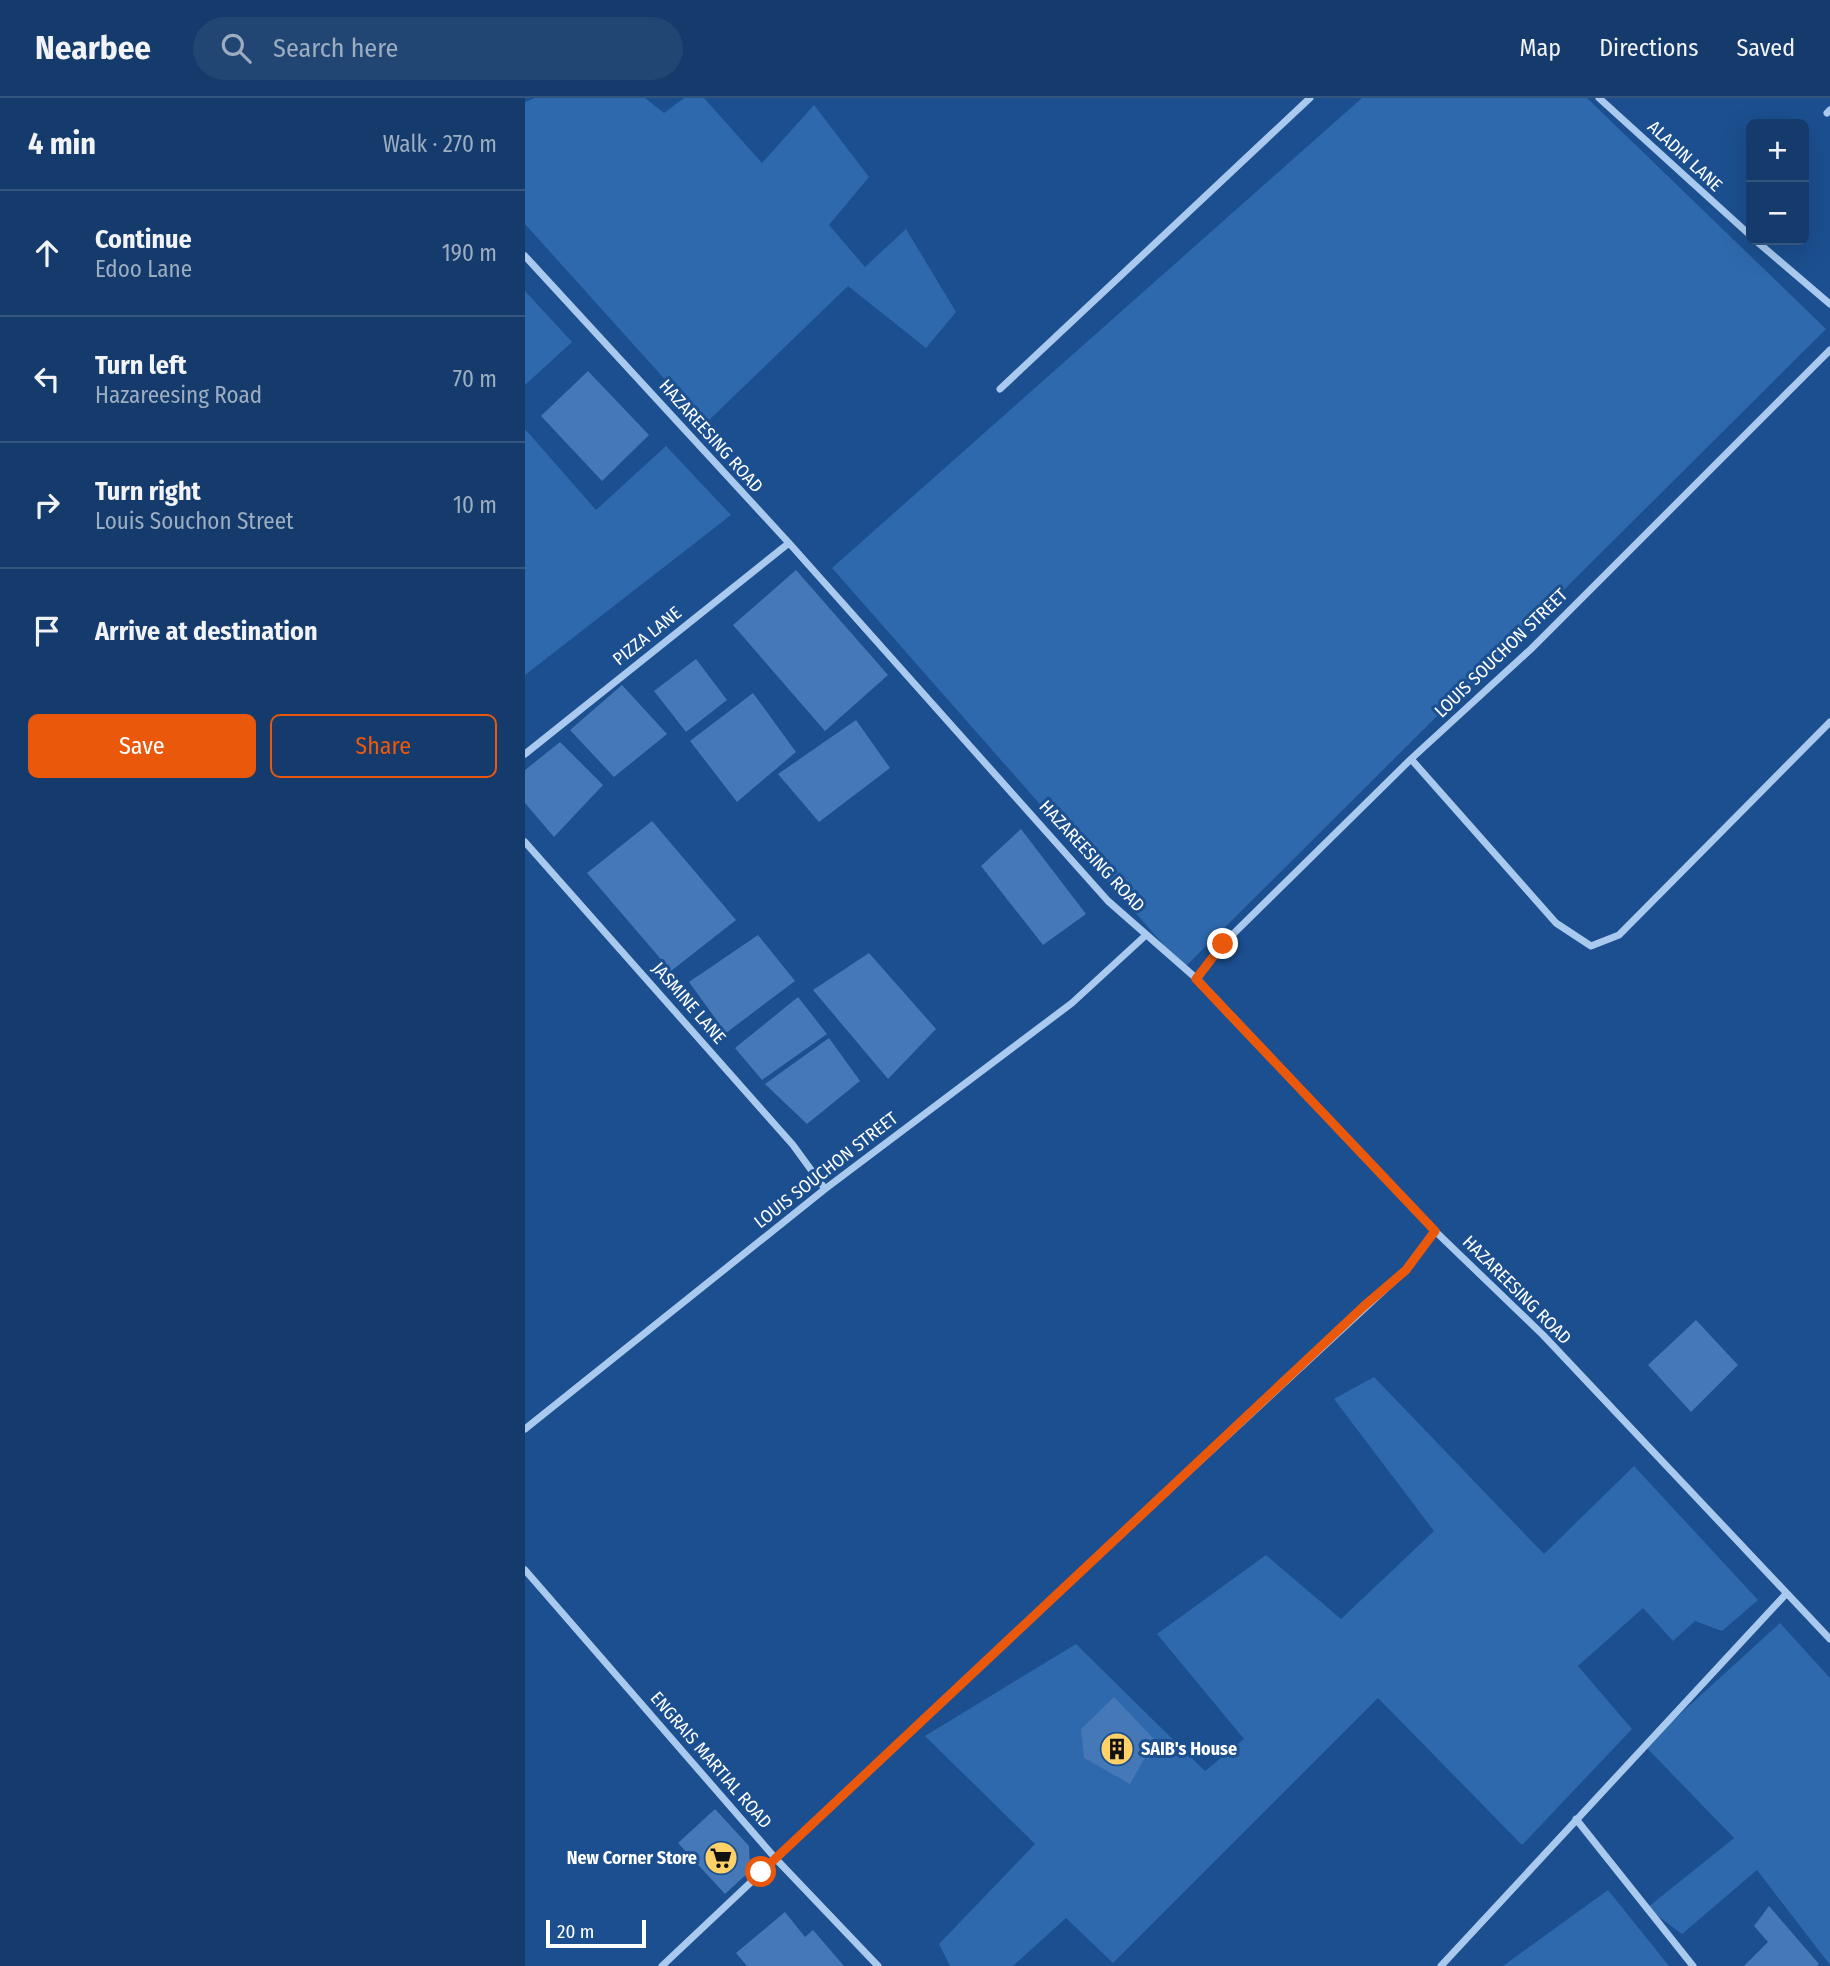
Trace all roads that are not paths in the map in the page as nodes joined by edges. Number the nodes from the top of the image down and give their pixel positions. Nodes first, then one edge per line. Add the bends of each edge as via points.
1 (1310, 98) edge
2 (1599, 98) edge
3 (1746, 231) edge
4 (1761, 245) edge
5 (525, 256) edge
6 (1830, 304) edge
7 (1830, 350) edge
8 (1000, 389) dead end
9 (789, 543) junction
10 (1830, 722) edge
11 (525, 754) edge
12 (1411, 760) junction
13 (525, 842) edge
14 (1146, 935) junction
15 (1196, 979) junction
16 (825, 1189) junction
17 (1435, 1231) junction
18 (525, 1429) edge
19 (525, 1570) edge
20 (1785, 1595) junction
21 (1830, 1639) edge
22 (1576, 1819) junction
23 (776, 1859) junction
24 (662, 1966) edge
25 (878, 1966) edge
26 (1441, 1966) edge
27 (1693, 1966) edge

1 - 8 street
2 - 3 street, ALADIN LANE
4 - 6 street
5 - 9 street, HAZAREESING ROAD
7 - 12 street, LOUIS SOUCHON STREET via 1531,649
9 - 11 street, PIZZA LANE
9 - 14 street, HAZAREESING ROAD via 1108,901
10 - 12 street via 1619,935 1591,946 1556,923
12 - 15 street, LOUIS SOUCHON STREET via 1223,944
13 - 16 street, JASMINE LANE via 793,1145
14 - 15 street, HAZAREESING ROAD
14 - 16 street, LOUIS SOUCHON STREET via 1072,1003
15 - 17 street, HAZAREESING ROAD
16 - 18 street, LOUIS SOUCHON STREET
17 - 20 street, HAZAREESING ROAD via 1542,1335
17 - 23 street via 1406,1270
19 - 23 street, ENGRAIS MARTIAL ROAD
20 - 21 street, HAZAREESING ROAD
20 - 22 street
22 - 26 street
22 - 27 street
23 - 24 street
23 - 25 street, ENGRAIS MARTIAL ROAD

